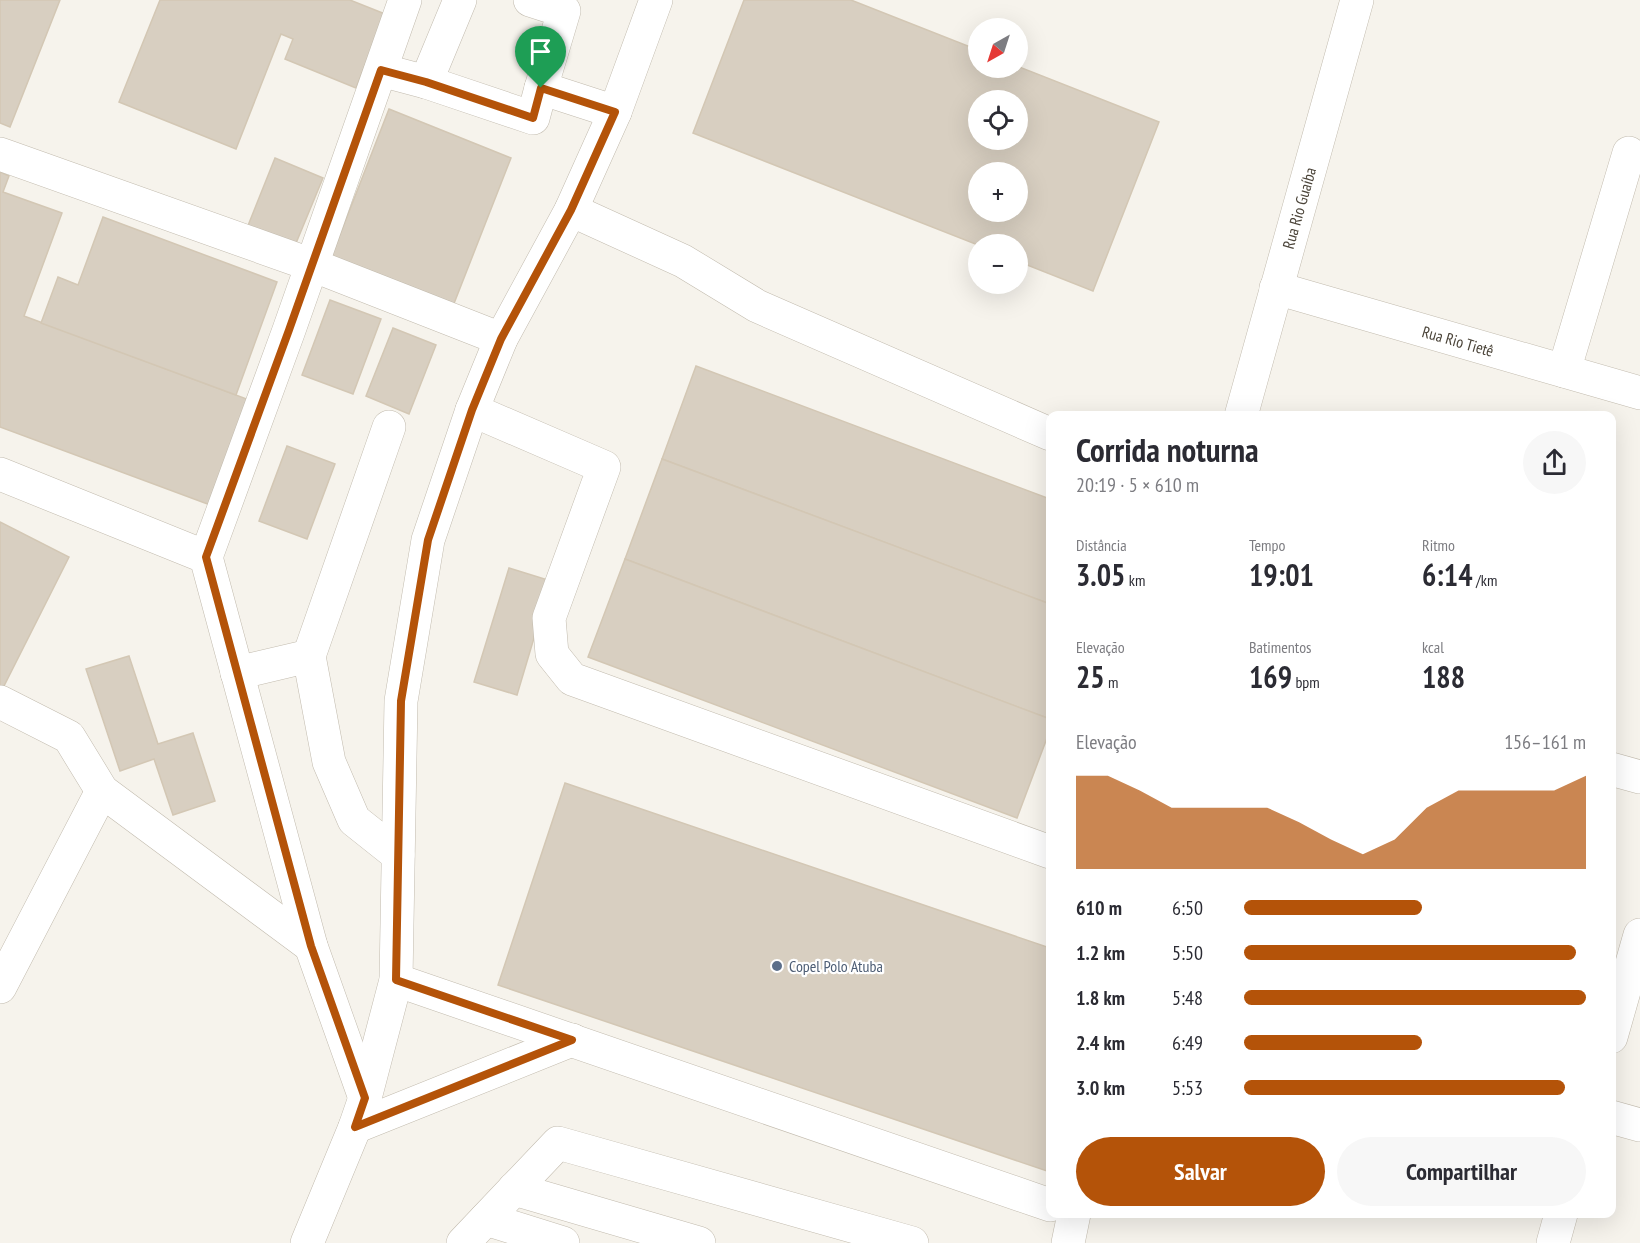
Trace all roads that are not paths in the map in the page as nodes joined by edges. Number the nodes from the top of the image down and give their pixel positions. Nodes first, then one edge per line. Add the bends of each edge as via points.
1 (405, 0) edge
2 (460, 0) edge
3 (530, 0) edge
4 (656, 0) edge
5 (1357, 0) edge
6 (381, 70) junction
7 (426, 82) junction
8 (541, 88) junction
9 (615, 112) junction
10 (1629, 153) dead end
11 (0, 154) edge
12 (571, 210) junction
13 (312, 265) junction
14 (1276, 288) junction
15 (501, 339) junction
16 (1564, 371) junction
17 (1640, 393) edge
18 (472, 410) junction
19 (1242, 411) edge
20 (389, 427) dead end
21 (1046, 432) edge
22 (0, 474) edge
23 (206, 557) junction
24 (309, 656) junction
25 (237, 673) junction
26 (0, 702) edge
27 (1616, 770) edge
28 (1640, 777) edge
29 (102, 791) junction
30 (1046, 851) edge
31 (398, 855) junction
32 (1640, 935) edge
33 (311, 946) junction
34 (396, 980) junction
35 (0, 987) edge
36 (1616, 1019) edge
37 (572, 1040) junction
38 (360, 1112) junction
39 (1616, 1118) edge
40 (1640, 1125) edge
41 (514, 1189) junction
42 (1046, 1204) edge
43 (1073, 1218) edge
44 (1560, 1218) edge
45 (486, 1219) junction
46 (307, 1243) edge
47 (463, 1243) edge
48 (563, 1243) edge
49 (699, 1243) edge
50 (912, 1243) edge
51 (1068, 1243) edge
52 (1553, 1243) edge

1 - 6 street
2 - 7 street
3 - 8 street via 564,11
4 - 9 street
5 - 14 street, Rua Rio Guaíba
6 - 7 street
6 - 13 street
7 - 8 street via 533,118
8 - 9 street
9 - 12 street
10 - 16 street
11 - 13 street
12 - 15 street
12 - 21 street via 683,261 757,306
13 - 15 street
13 - 23 street
14 - 16 street, Rua Rio Tietê
14 - 19 street, Rua Rio Guaíba
15 - 18 street
16 - 17 street, Rua Rio Tietê
18 - 30 street via 604,467 549,618 552,654 572,679
18 - 31 street via 428,540 401,701
20 - 24 street
22 - 23 street
23 - 25 street
24 - 25 street
24 - 31 street via 329,762 354,820
25 - 33 street
26 - 29 street via 69,737
27 - 28 street
29 - 33 street
29 - 35 street
31 - 34 street
32 - 36 street
33 - 38 street
34 - 37 street
34 - 38 street
37 - 38 street
37 - 42 street
38 - 46 street
39 - 40 street
41 - 45 street
41 - 49 street
41 - 50 street via 558,1143
43 - 51 street
44 - 52 street
45 - 47 street
45 - 48 street

